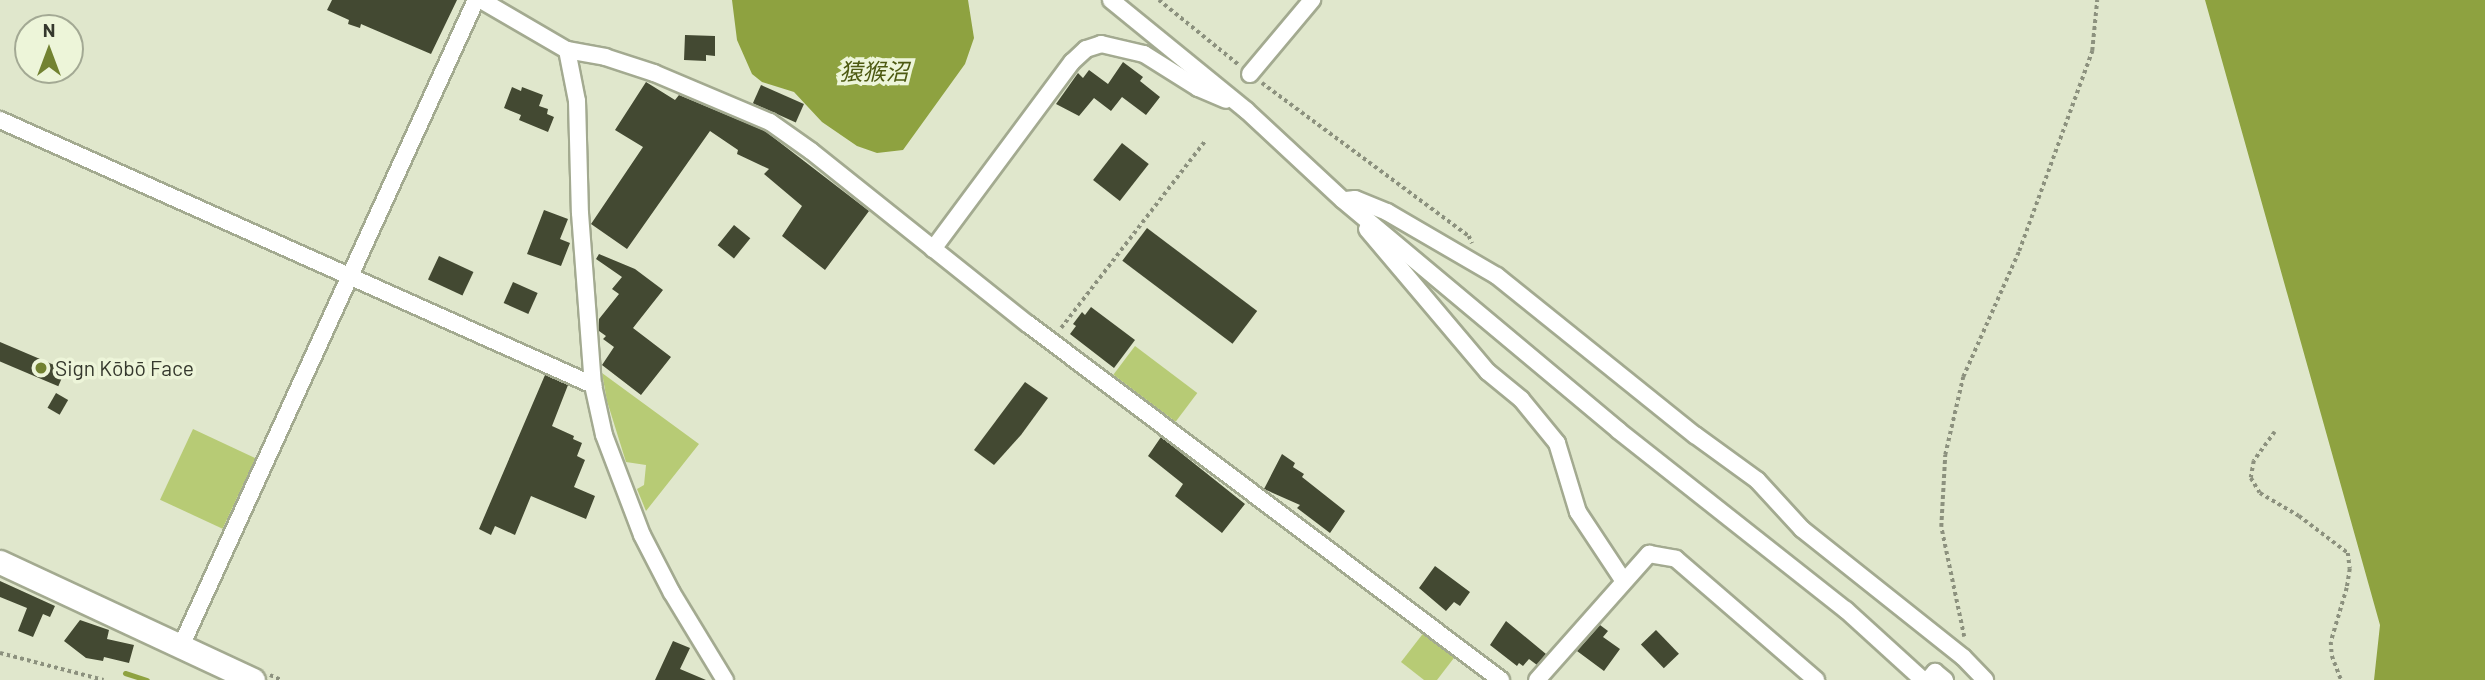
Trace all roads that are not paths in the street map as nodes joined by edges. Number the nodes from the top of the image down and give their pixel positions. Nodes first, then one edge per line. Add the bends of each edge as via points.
1 (479, 0) edge
2 (1111, 0) edge
3 (1312, 0) edge
4 (567, 50) junction
5 (1250, 74) road end
6 (1230, 97) junction
7 (0, 120) edge
8 (1343, 200) junction
9 (933, 248) junction
10 (347, 277) junction
11 (593, 385) junction
12 (0, 562) edge
13 (1623, 580) junction
14 (181, 646) junction
15 (253, 680) edge
16 (725, 680) edge
17 (1501, 680) edge
18 (1537, 680) edge
19 (1816, 680) edge
20 (1926, 680) edge
21 (1945, 680) edge
22 (1986, 680) edge

1 - 4 street
1 - 10 street
2 - 6 street
3 - 5 street
4 - 9 street via 654,73 770,122
4 - 11 street via 577,101
6 - 8 street
6 - 9 street via 1225,101 1198,88 1144,54 1101,44 1086,49
7 - 10 street
8 - 13 street via 1488,372 1543,423 1557,443 1578,512
8 - 20 street
8 - 22 street via 1355,199 1387,212 1497,276 1757,480 1802,529
9 - 17 street
10 - 11 street
10 - 14 street
11 - 16 street via 617,476 642,535
12 - 14 street
13 - 18 street
13 - 19 street via 1648,554 1676,559
14 - 15 street
20 - 21 street via 1935,672

